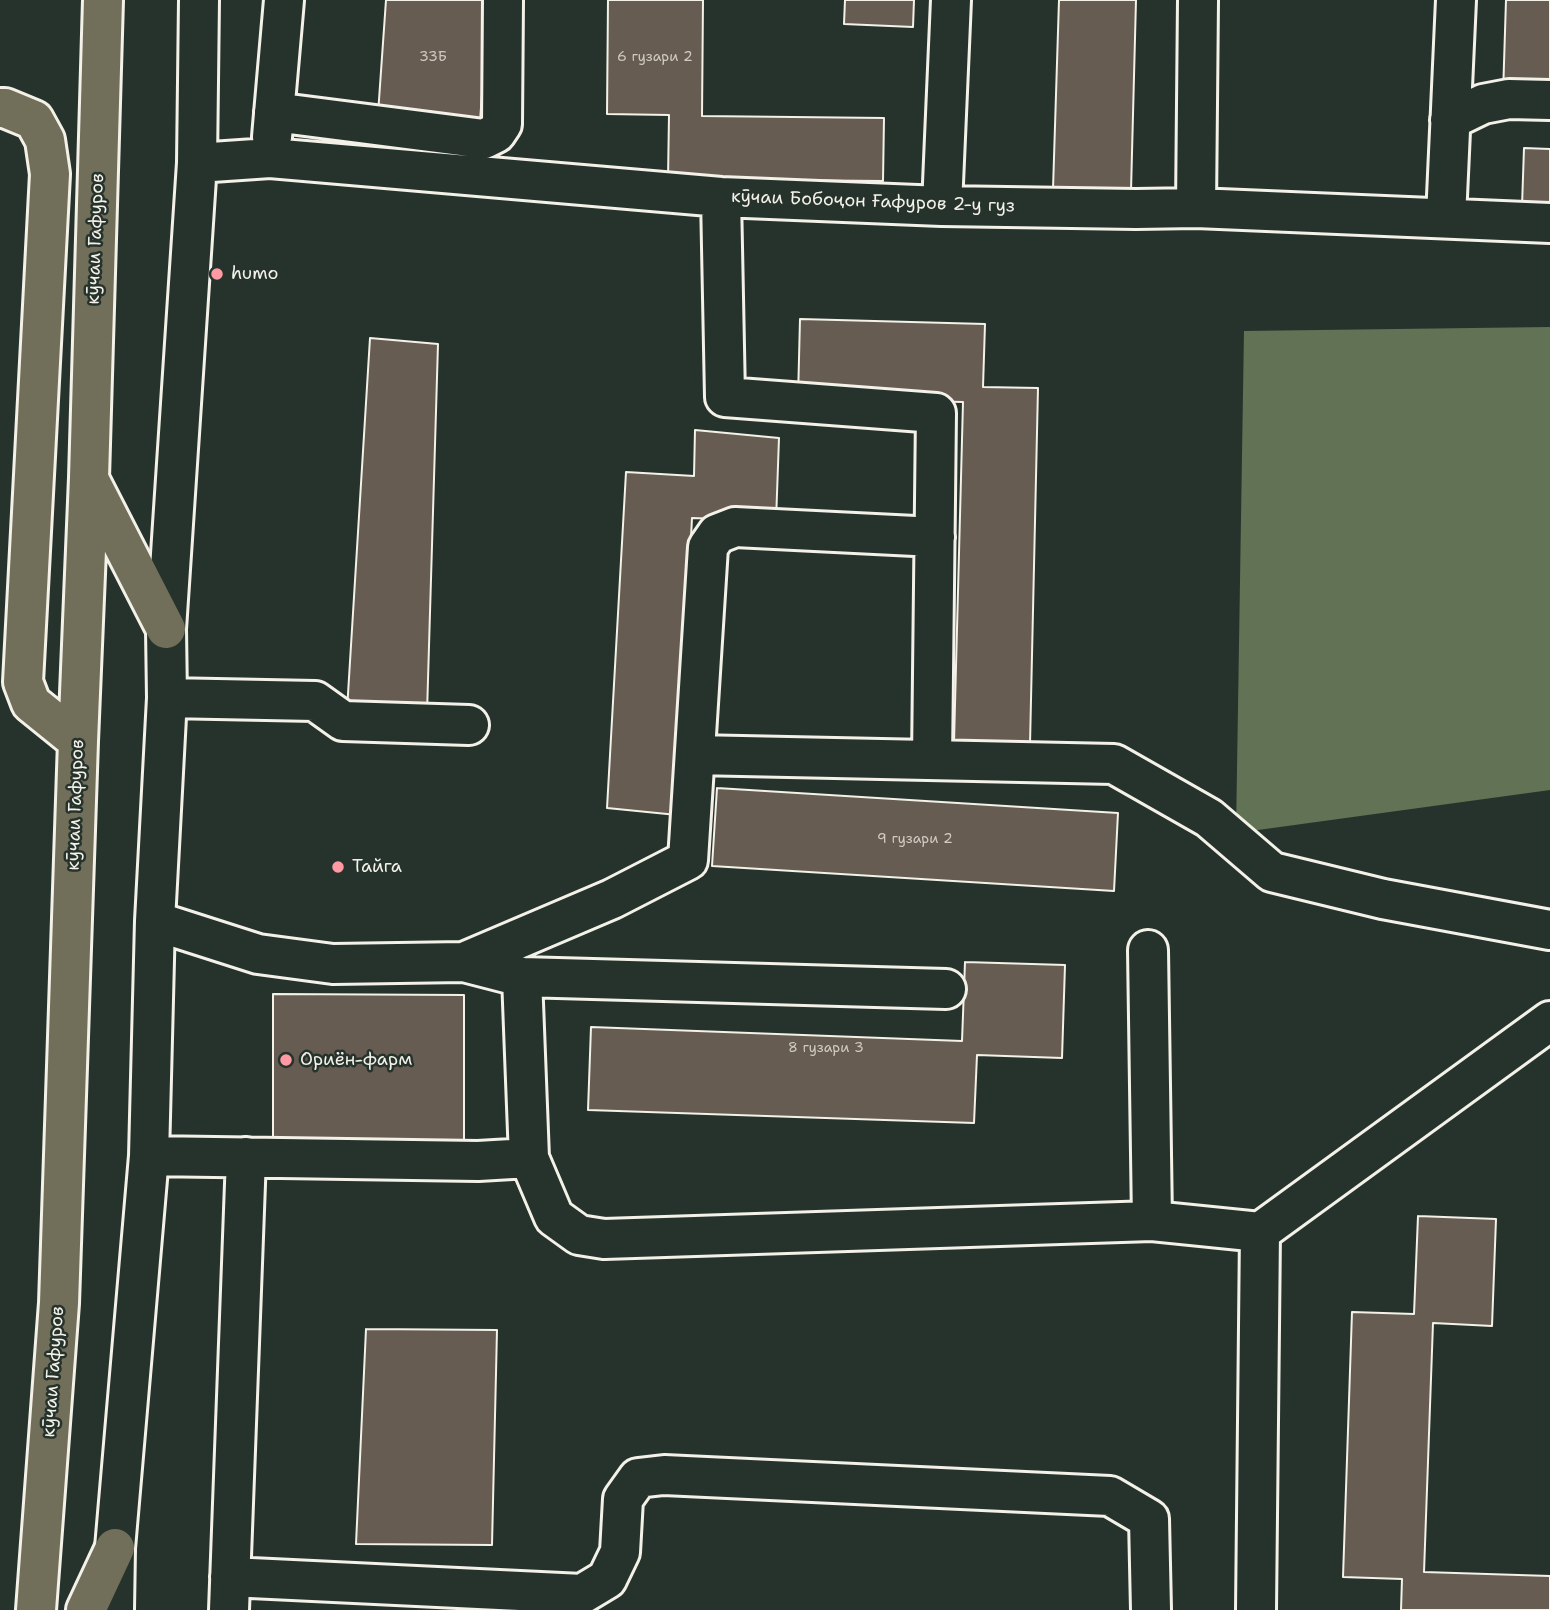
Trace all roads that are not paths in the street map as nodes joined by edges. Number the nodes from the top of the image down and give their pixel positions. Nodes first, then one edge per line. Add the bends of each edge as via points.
1 (103, 0) edge
2 (199, 0) edge
3 (284, 0) edge
4 (503, 0) edge
5 (951, 0) edge
6 (1198, 0) edge
7 (1457, 0) edge
8 (1550, 100) edge
9 (0, 108) edge
10 (274, 111) junction
11 (1450, 120) junction
12 (270, 158) junction
13 (197, 163) junction
14 (721, 197) junction
15 (942, 206) junction
16 (1196, 208) junction
17 (1446, 218) junction
18 (1550, 223) edge
19 (89, 478) junction
20 (935, 537) junction
21 (166, 629) junction
22 (167, 698) junction
23 (469, 725) dead end
24 (78, 741) junction
25 (695, 755) junction
26 (932, 760) junction
27 (155, 921) junction
28 (1550, 930) edge
29 (1148, 950) dead end
30 (464, 962) junction
31 (522, 977) junction
32 (946, 989) dead end
33 (1550, 1021) edge
34 (149, 1156) junction
35 (246, 1157) junction
36 (529, 1158) junction
37 (1152, 1221) junction
38 (1260, 1232) junction
39 (115, 1548) junction
40 (229, 1594) edge
41 (35, 1605) edge
42 (86, 1610) edge
43 (114, 1610) edge
44 (1151, 1610) edge
45 (1256, 1610) edge

1 - 19 main road, кӯчаи Гафуров
2 - 13 street
3 - 10 street
4 - 10 street via 502,124 484,139
5 - 15 street
6 - 16 street
7 - 11 street
8 - 11 street via 1483,104
9 - 24 main road via 34,120 45,140 50,174 23,682 32,703
10 - 12 street
11 - 17 street
12 - 13 street, кӯчаи Бобоҷон Ғафуров 2-у гуз
12 - 14 street, кӯчаи Бобоҷон Ғафуров 2-у гуз
13 - 21 street
14 - 15 street, кӯчаи Бобоҷон Ғафуров 2-у гуз
14 - 20 street via 725,397 936,413
15 - 16 street, кӯчаи Бобоҷон Ғафуров 2-у гуз
16 - 17 street, кӯчаи Бобоҷон Ғафуров 2-у гуз
17 - 18 street, кӯчаи Бобоҷон Ғафуров 2-у гуз
19 - 21 main road
19 - 24 main road, кӯчаи Гафуров
20 - 25 street via 735,527 717,534 708,547
20 - 26 street
21 - 22 street
22 - 23 street via 316,701 343,721
22 - 27 street
24 - 41 main road, кӯчаи Гафуров via 59,1303
25 - 26 street
25 - 30 street via 688,860 612,899
26 - 28 street via 1115,764 1209,818 1272,872 1383,899
27 - 30 street via 258,954 333,964
27 - 34 street
29 - 37 street
30 - 31 street
31 - 32 street
31 - 36 street
33 - 38 street
34 - 35 street
34 - 39 street
35 - 36 street
35 - 40 street
36 - 37 street via 554,1217 579,1235 604,1239
37 - 38 street
38 - 45 street
39 - 42 main road
39 - 43 street
40 - 44 street via 582,1594 607,1579 620,1552 623,1499 638,1478 664,1475 1110,1496 1149,1519

